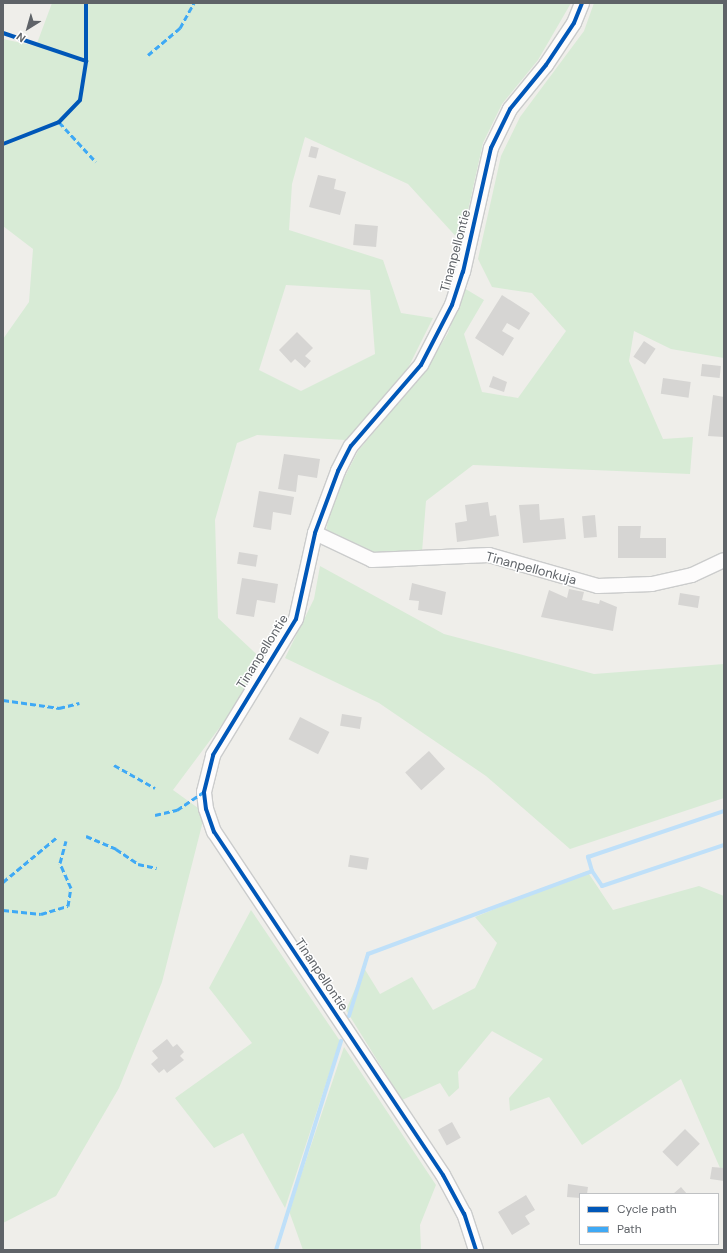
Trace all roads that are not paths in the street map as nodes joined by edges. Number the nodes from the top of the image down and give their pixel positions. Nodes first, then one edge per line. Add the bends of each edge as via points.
1 (582, 3) edge
2 (315, 533) junction
3 (724, 560) edge
4 (476, 1250) edge

1 - 2 street, Tinanpellontie via 574,23 546,65 510,109 491,148 463,272 436,337 408,383 351,446 338,471
2 - 3 street, Tinanpellonkuja via 372,560 489,555 598,586 652,584 692,575
2 - 4 street, Tinanpellontie via 296,619 213,755 204,792 206,810 214,832 443,1175 464,1214

